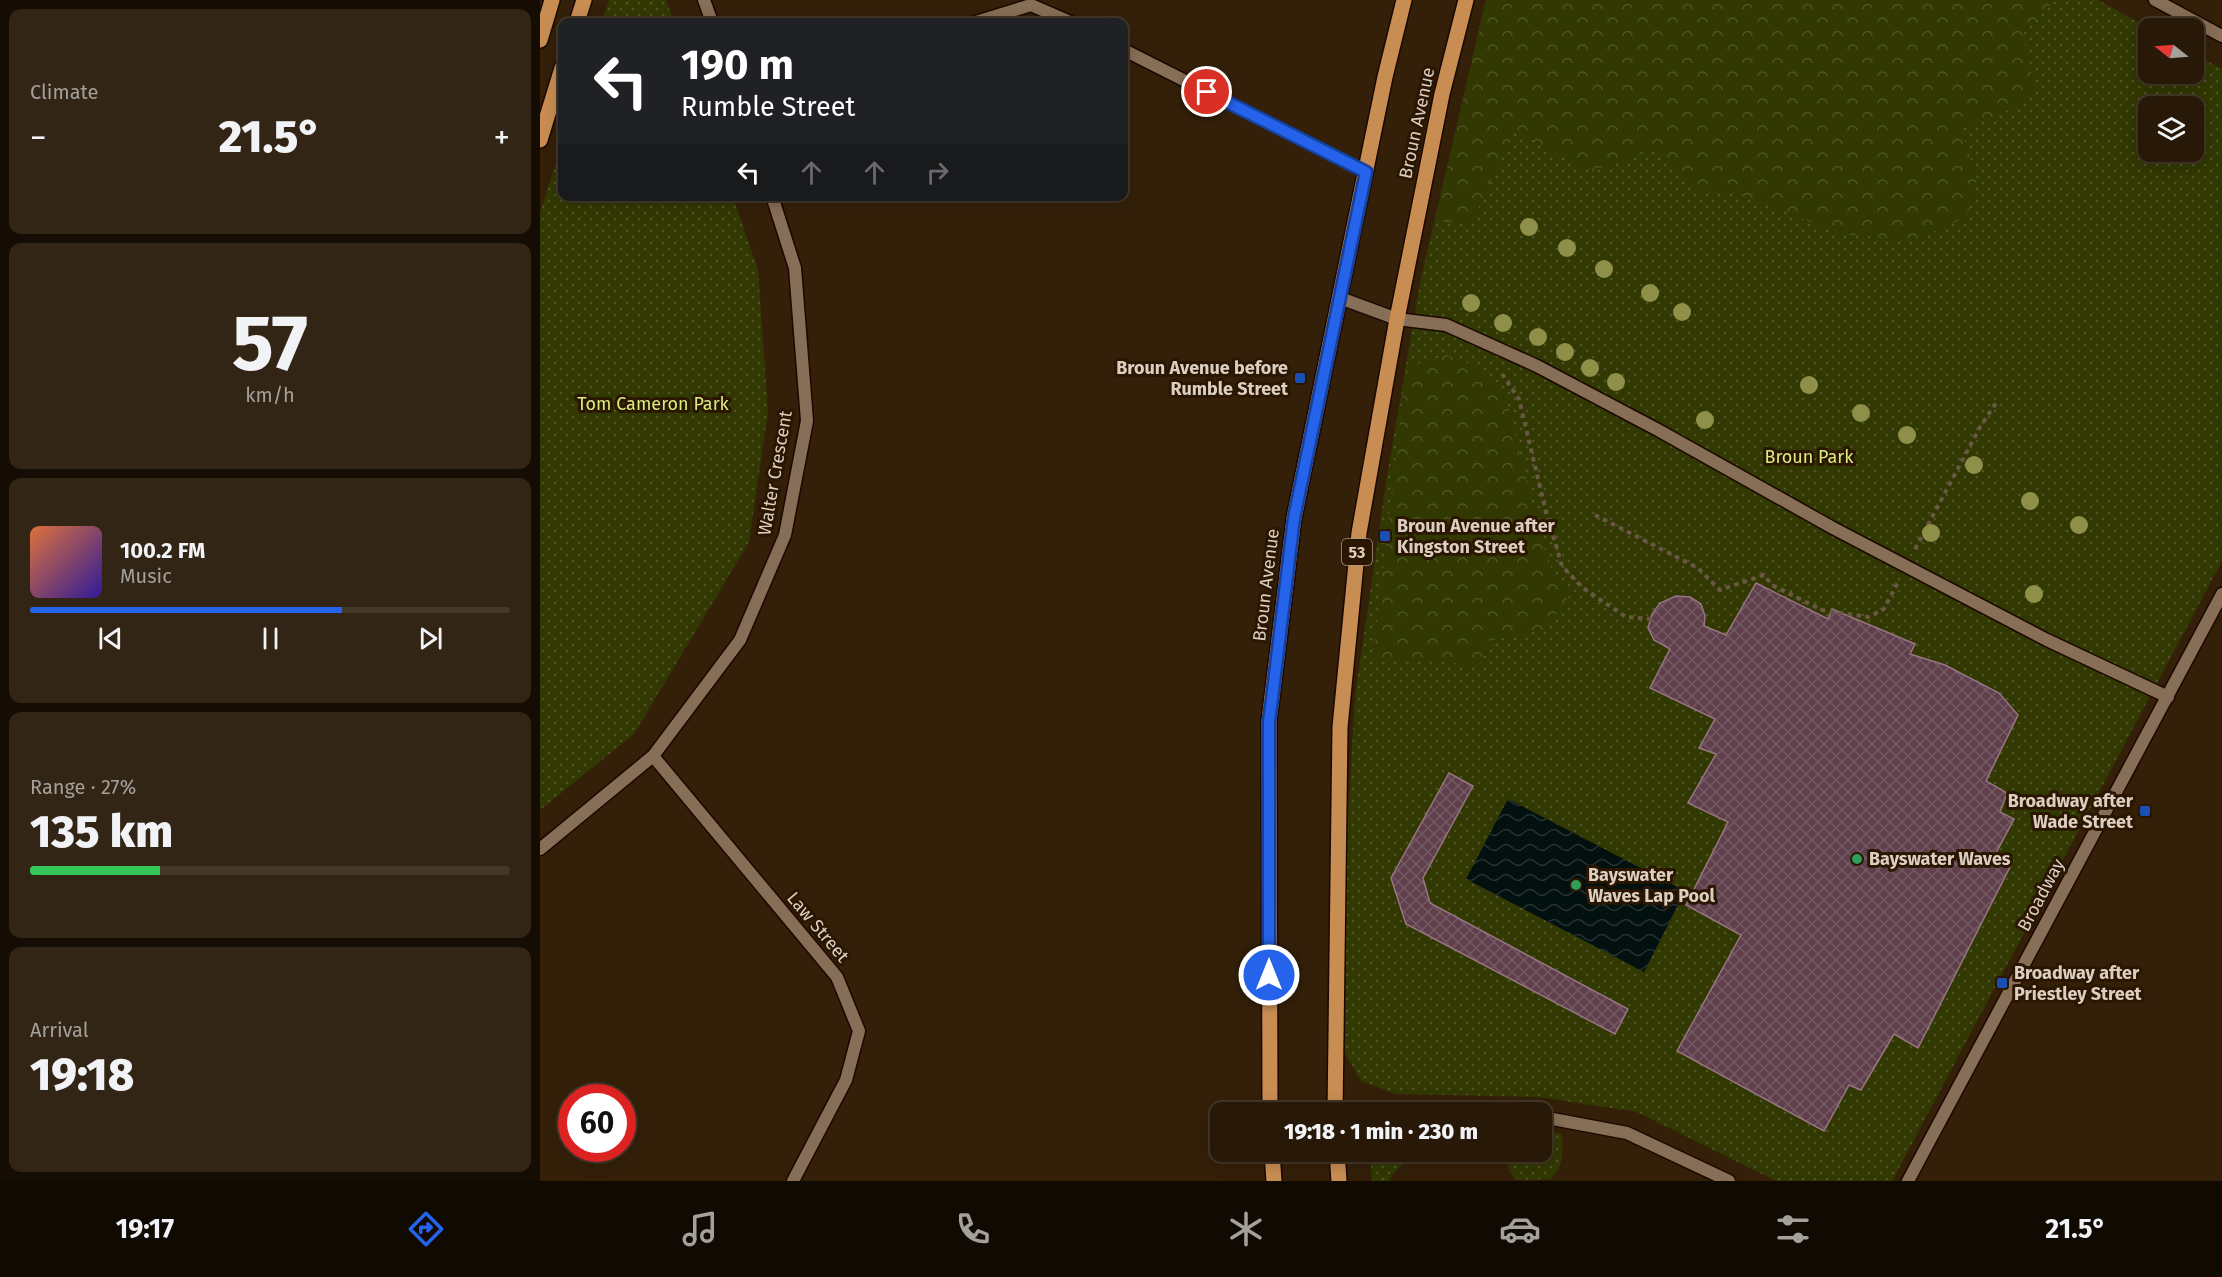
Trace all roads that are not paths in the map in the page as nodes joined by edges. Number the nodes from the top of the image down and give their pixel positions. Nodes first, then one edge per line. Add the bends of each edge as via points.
1 (552, 0) edge
2 (584, 0) edge
3 (704, 0) edge
4 (1404, 0) edge
5 (1466, 0) edge
6 (2155, 0) edge
7 (1032, 3) edge
8 (578, 18) edge
9 (711, 18) edge
10 (988, 18) edge
11 (1062, 18) edge
12 (2222, 36) edge
13 (540, 40) edge
14 (1128, 52) edge
15 (558, 77) edge
16 (545, 105) edge
17 (540, 140) edge
18 (1366, 172) junction
19 (774, 201) edge
20 (1340, 298) junction
21 (1397, 319) junction
22 (2222, 594) edge
23 (2168, 697) junction
24 (652, 756) junction
25 (540, 849) edge
26 (1270, 1102) edge
27 (1335, 1102) edge
28 (1552, 1119) edge
29 (1273, 1162) edge
30 (1338, 1162) edge
31 (793, 1181) edge
32 (1274, 1181) edge
33 (1339, 1181) edge
34 (1729, 1181) edge
35 (1908, 1181) edge

1 - 13 main road
2 - 8 main road
3 - 9 street
4 - 18 main road, Broun Avenue
5 - 21 main road, Broun Avenue / 53 via 1442,94
6 - 12 street
7 - 10 street
7 - 11 street
14 - 18 street
15 - 16 main road
16 - 17 main road
18 - 20 main road, Broun Avenue
19 - 24 street, Walter Crescent via 795,268 807,421 785,535 740,640
20 - 21 street
20 - 26 main road, Broun Avenue via 1294,518 1269,721
21 - 23 street via 1446,325 1537,366 1906,567
21 - 27 main road, Broun Avenue / 53 via 1359,532 1340,727
22 - 23 street, Broadway
23 - 35 street, Broadway
24 - 25 street, Walter Crescent
24 - 31 street, Law Street via 837,977 859,1031 846,1080
28 - 34 street via 1627,1133
29 - 32 main road
30 - 33 main road

